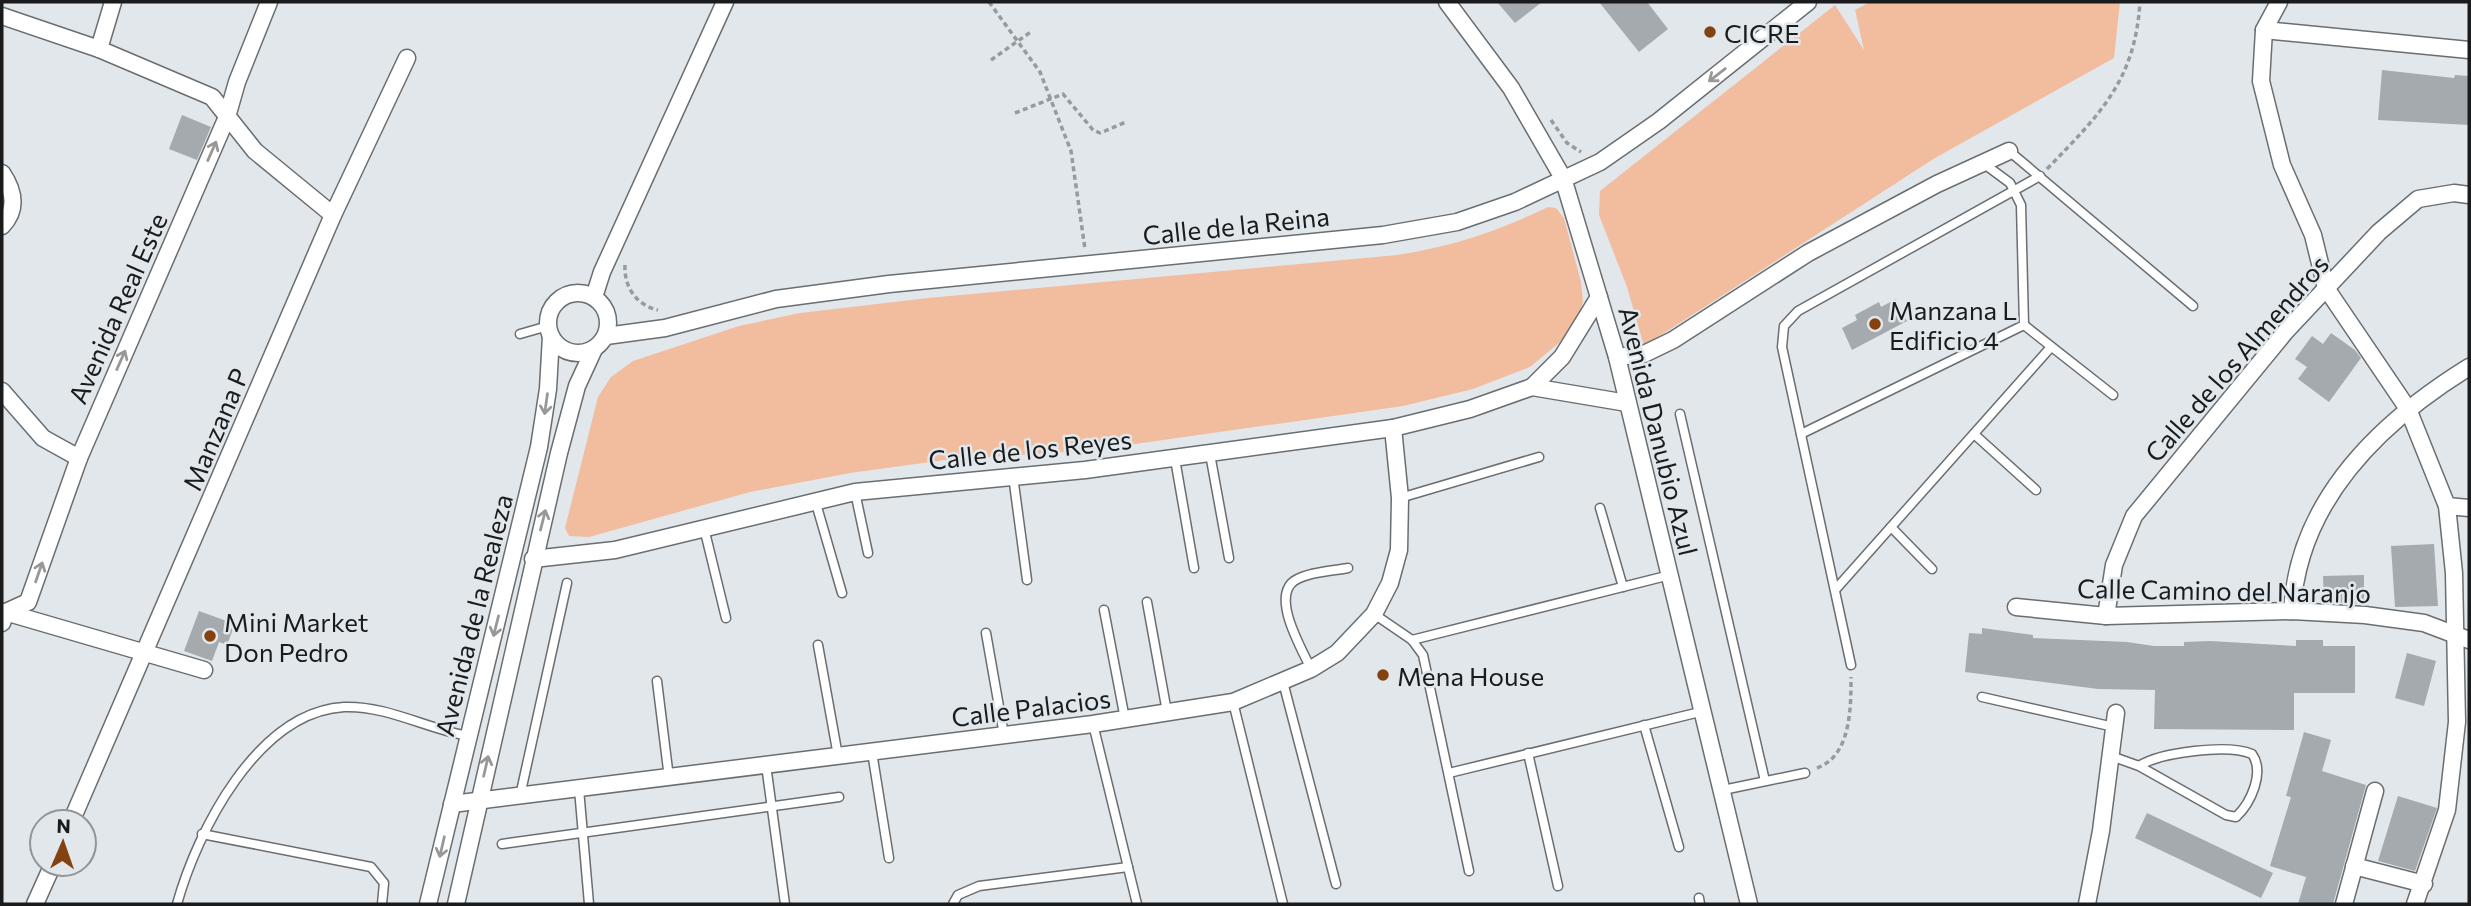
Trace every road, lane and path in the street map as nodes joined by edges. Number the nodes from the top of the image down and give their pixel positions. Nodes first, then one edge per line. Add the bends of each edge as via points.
1 (113, 2) edge
2 (269, 2) edge
3 (725, 2) edge
4 (989, 2) edge
5 (1447, 2) edge
6 (1808, 2) edge
7 (2140, 2) edge
8 (2279, 2) edge
9 (2, 16) edge
10 (2264, 30) junction
11 (1032, 31) dead end
12 (1019, 40) junction
13 (99, 49) junction
14 (2469, 50) edge
15 (407, 58) dead end
16 (991, 60) dead end
17 (1050, 100) junction
18 (1545, 110) dead end
19 (1015, 113) dead end
20 (227, 117) junction
21 (1126, 122) dead end
22 (2009, 151) joint
23 (1589, 154) dead end
24 (1982, 163) junction
25 (2, 173) edge
26 (2040, 176) junction
27 (1563, 178) junction
28 (2017, 191) junction
29 (2469, 195) edge
30 (333, 215) junction
31 (2, 226) edge
32 (1098, 249) dead end
33 (1072, 251) dead end
34 (626, 255) dead end
35 (1086, 258) junction
36 (2326, 288) junction
37 (594, 297) junction
38 (1599, 297) junction
39 (2193, 306) dead end
40 (663, 311) dead end
41 (2024, 325) junction
42 (549, 331) junction
43 (520, 334) dead end
44 (606, 336) junction
45 (2051, 347) junction
46 (594, 349) junction
47 (1617, 357) junction
48 (2469, 367) edge
49 (1532, 387) junction
50 (2, 390) edge
51 (2113, 395) dead end
52 (1627, 403) junction
53 (2407, 409) junction
54 (1680, 414) dead end
55 (1392, 428) junction
56 (1801, 434) junction
57 (1974, 434) junction
58 (1210, 454) junction
59 (1539, 457) dead end
60 (79, 458) junction
61 (1175, 458) junction
62 (1013, 476) junction
63 (2036, 490) dead end
64 (855, 492) junction
65 (1400, 498) junction
66 (815, 500) junction
67 (2447, 506) junction
68 (1600, 508) dead end
69 (2469, 508) edge
70 (1891, 527) junction
71 (704, 528) junction
72 (868, 553) dead end
73 (1229, 558) dead end
74 (533, 559) junction
75 (1194, 568) dead end
76 (1348, 568) dead end
77 (1932, 569) dead end
78 (1670, 575) junction
79 (1027, 580) dead end
80 (567, 583) dead end
81 (1623, 587) junction
82 (1835, 590) junction
83 (842, 593) dead end
84 (1147, 602) dead end
85 (2016, 607) dead end
86 (1104, 610) dead end
87 (2292, 611) junction
88 (1374, 614) junction
89 (3, 615) edge
90 (2106, 616) junction
91 (726, 618) dead end
92 (986, 633) dead end
93 (2462, 637) edge
94 (1412, 640) junction
95 (818, 645) dead end
96 (146, 651) junction
97 (1851, 665) joint
98 (1311, 668) junction
99 (204, 670) dead end
100 (657, 681) dead end
101 (1283, 682) junction
102 (1982, 697) dead end
103 (1233, 702) junction
104 (1703, 711) junction
105 (1167, 713) junction
106 (1125, 719) junction
107 (2115, 720) joint
108 (1093, 724) junction
109 (1644, 725) junction
110 (1004, 734) junction
111 (468, 736) junction
112 (872, 752) junction
113 (1528, 754) junction
114 (838, 756) junction
115 (2111, 756) junction
116 (766, 765) junction
117 (2139, 766) junction
118 (1449, 773) junction
119 (1805, 773) joint
120 (669, 778) junction
121 (1765, 781) junction
122 (579, 789) junction
123 (1723, 790) junction
124 (2375, 791) dead end
125 (520, 796) junction
126 (839, 797) dead end
127 (478, 802) junction
128 (452, 804) junction
129 (772, 807) junction
130 (77, 808) edge
131 (583, 833) junction
132 (202, 834) junction
133 (502, 844) dead end
134 (1679, 847) dead end
135 (889, 858) dead end
136 (2354, 866) junction
137 (1128, 867) junction
138 (1469, 871) dead end
139 (47, 878) edge
140 (1336, 884) dead end
141 (2424, 884) junction
142 (1558, 886) dead end
143 (35, 904) edge
144 (177, 904) edge
145 (382, 904) edge
146 (428, 904) edge
147 (456, 904) edge
148 (589, 904) edge
149 (785, 904) edge
150 (953, 904) edge
151 (1137, 904) edge
152 (1283, 904) edge
153 (1749, 904) edge
154 (2087, 904) edge
155 (2344, 904) edge
156 (2415, 904) edge

1 - 13 street
2 - 20 street, Avenida Real Este
3 - 37 street
4 - 12 path
5 - 27 street, Avenida Danubio Azul via 1511,88
6 -> 27 street, Calle de la Reina via 1659,121 1600,162
7 - 26 path via 2131,60 2114,94
8 - 10 street
9 - 13 street
10 - 14 street
10 - 36 street via 2261,81 2282,165 2313,235
11 - 12 path
12 - 16 path
12 - 17 path via 1040,72
13 - 20 street via 212,97
15 - 30 street, Manzana P
17 - 19 path
17 - 21 path via 1063,94 1100,133
17 - 35 path via 1071,151
18 - 23 path via 1567,143
20 - 30 street via 255,151
60 -> 20 street, Avenida Real Este
22 - 24 street
22 - 26 lane
24 - 28 lane
24 - 47 street via 1808,253 1673,340 1644,354
25 - 31 street via 11,187 13,211
26 - 28 lane
26 - 39 lane
27 - 35 street, Calle de la Reina via 1515,202 1416,230
27 - 38 street, Avenida Danubio Azul
28 - 41 lane
28 - 56 lane via 1789,319 1782,346
29 - 36 street, Calle de los Almendros via 2418,199
30 - 96 street, Manzana P
32 - 35 path
33 - 35 path
34 - 40 path via 629,290 642,304
35 - 44 street, Calle de la Reina via 776,299 665,328
36 - 53 street
36 - 90 street, Calle de los Almendros via 2134,516 2114,565
37 - 42 street via 572,294 562,298 554,305
37 - 44 street via 606,310
38 - 47 street, Avenida Danubio Azul
38 - 49 street, Calle de los Reyes via 1562,357
41 - 45 lane
41 - 56 lane
42 - 43 lane
42 - 46 street via 564,351
42 -> 111 street, Avenida de la Realeza via 548,389 539,447
44 - 46 street
45 - 51 lane
45 - 57 lane
74 -> 46 street, Avenida de la Realeza via 577,386
47 - 52 street, Avenida Danubio Azul
48 - 53 street
49 - 52 street, Calle de los Reyes
49 - 55 street, Calle de los Reyes via 1470,409
50 - 60 street via 43,438
52 - 78 street, Avenida Danubio Azul
53 - 67 street
53 - 87 street via 2360,454 2314,520 2294,576
54 - 121 lane
55 - 58 street, Calle de los Reyes
55 - 65 street, Calle Palacios
56 - 82 lane
57 - 63 lane
57 - 70 lane
58 - 61 street, Calle de los Reyes
58 - 73 lane
59 - 65 lane
89 -> 60 street, Avenida Real Este via 28,602
61 - 62 street, Calle de los Reyes
61 - 75 lane
62 - 64 street, Calle de los Reyes
62 - 79 lane
64 - 66 street, Calle de los Reyes
64 - 72 lane
65 - 88 street, Calle Palacios via 1399,550 1390,583
66 - 71 street, Calle de los Reyes
66 - 83 lane
67 - 69 street
67 - 93 street
68 - 81 lane
70 - 77 lane
70 - 82 lane
71 - 74 street, Calle de los Reyes via 615,550
71 - 91 lane
127 -> 74 street, Avenida de la Realeza
76 - 98 lane via 1302,578 1285,592 1288,618
78 - 81 lane
78 - 104 street, Avenida Danubio Azul
80 - 125 lane
81 - 94 lane
82 - 97 lane
84 - 105 lane
85 - 90 street, Calle Camino del Naranjo
86 - 106 lane
87 - 90 street, Calle Camino del Naranjo
87 - 93 street, Calle Camino del Naranjo via 2424,622
88 - 94 lane
88 - 98 street, Calle Palacios via 1337,653
89 - 96 street
92 - 110 lane
93 - 141 street via 2449,798
94 - 118 lane via 1423,655
95 - 114 lane
96 - 99 street
96 - 130 street, Manzana P
97 - 119 path via 1851,710 1844,739 1827,765
98 - 101 street, Calle Palacios
100 - 120 lane
101 - 103 street, Calle Palacios
101 - 140 lane
102 - 107 lane
103 - 105 street, Calle Palacios
103 - 152 lane
104 - 109 lane
104 - 123 street, Avenida Danubio Azul
105 - 106 street, Calle Palacios
106 - 108 street, Calle Palacios
107 - 115 street
108 - 110 street, Calle Palacios
108 - 137 lane
109 - 113 lane
109 - 134 lane
110 - 112 street, Calle Palacios
111 - 128 street, Avenida de la Realeza
111 - 132 lane via 369,710 344,708 313,714 255,756 231,785
112 - 114 street, Calle Palacios
112 - 135 lane
113 - 118 lane
113 - 142 lane
114 - 116 street, Calle Palacios
115 - 117 lane
115 - 154 street
116 - 120 street, Calle Palacios
116 - 129 lane
117 - 117 lane via 2236,817 2250,799 2257,766 2252,754 2232,750 2165,755
118 - 138 lane
119 - 121 lane
120 - 122 street, Calle Palacios
121 - 123 lane
122 - 125 street, Calle Palacios
122 - 131 lane
123 - 153 street, Avenida Danubio Azul
124 - 136 street
125 - 127 street, Calle Palacios
126 - 129 lane
127 - 128 street, Calle Palacios
127 - 147 street, Avenida de la Realeza
128 -> 146 street, Avenida de la Realeza
129 - 131 lane
129 - 149 lane
131 - 133 lane
131 - 148 lane
132 - 144 lane
132 - 145 lane via 371,867 384,883
136 - 141 street
136 - 155 street
137 - 150 lane via 979,886 958,895
137 - 151 lane
139 - 143 street
141 - 156 street

